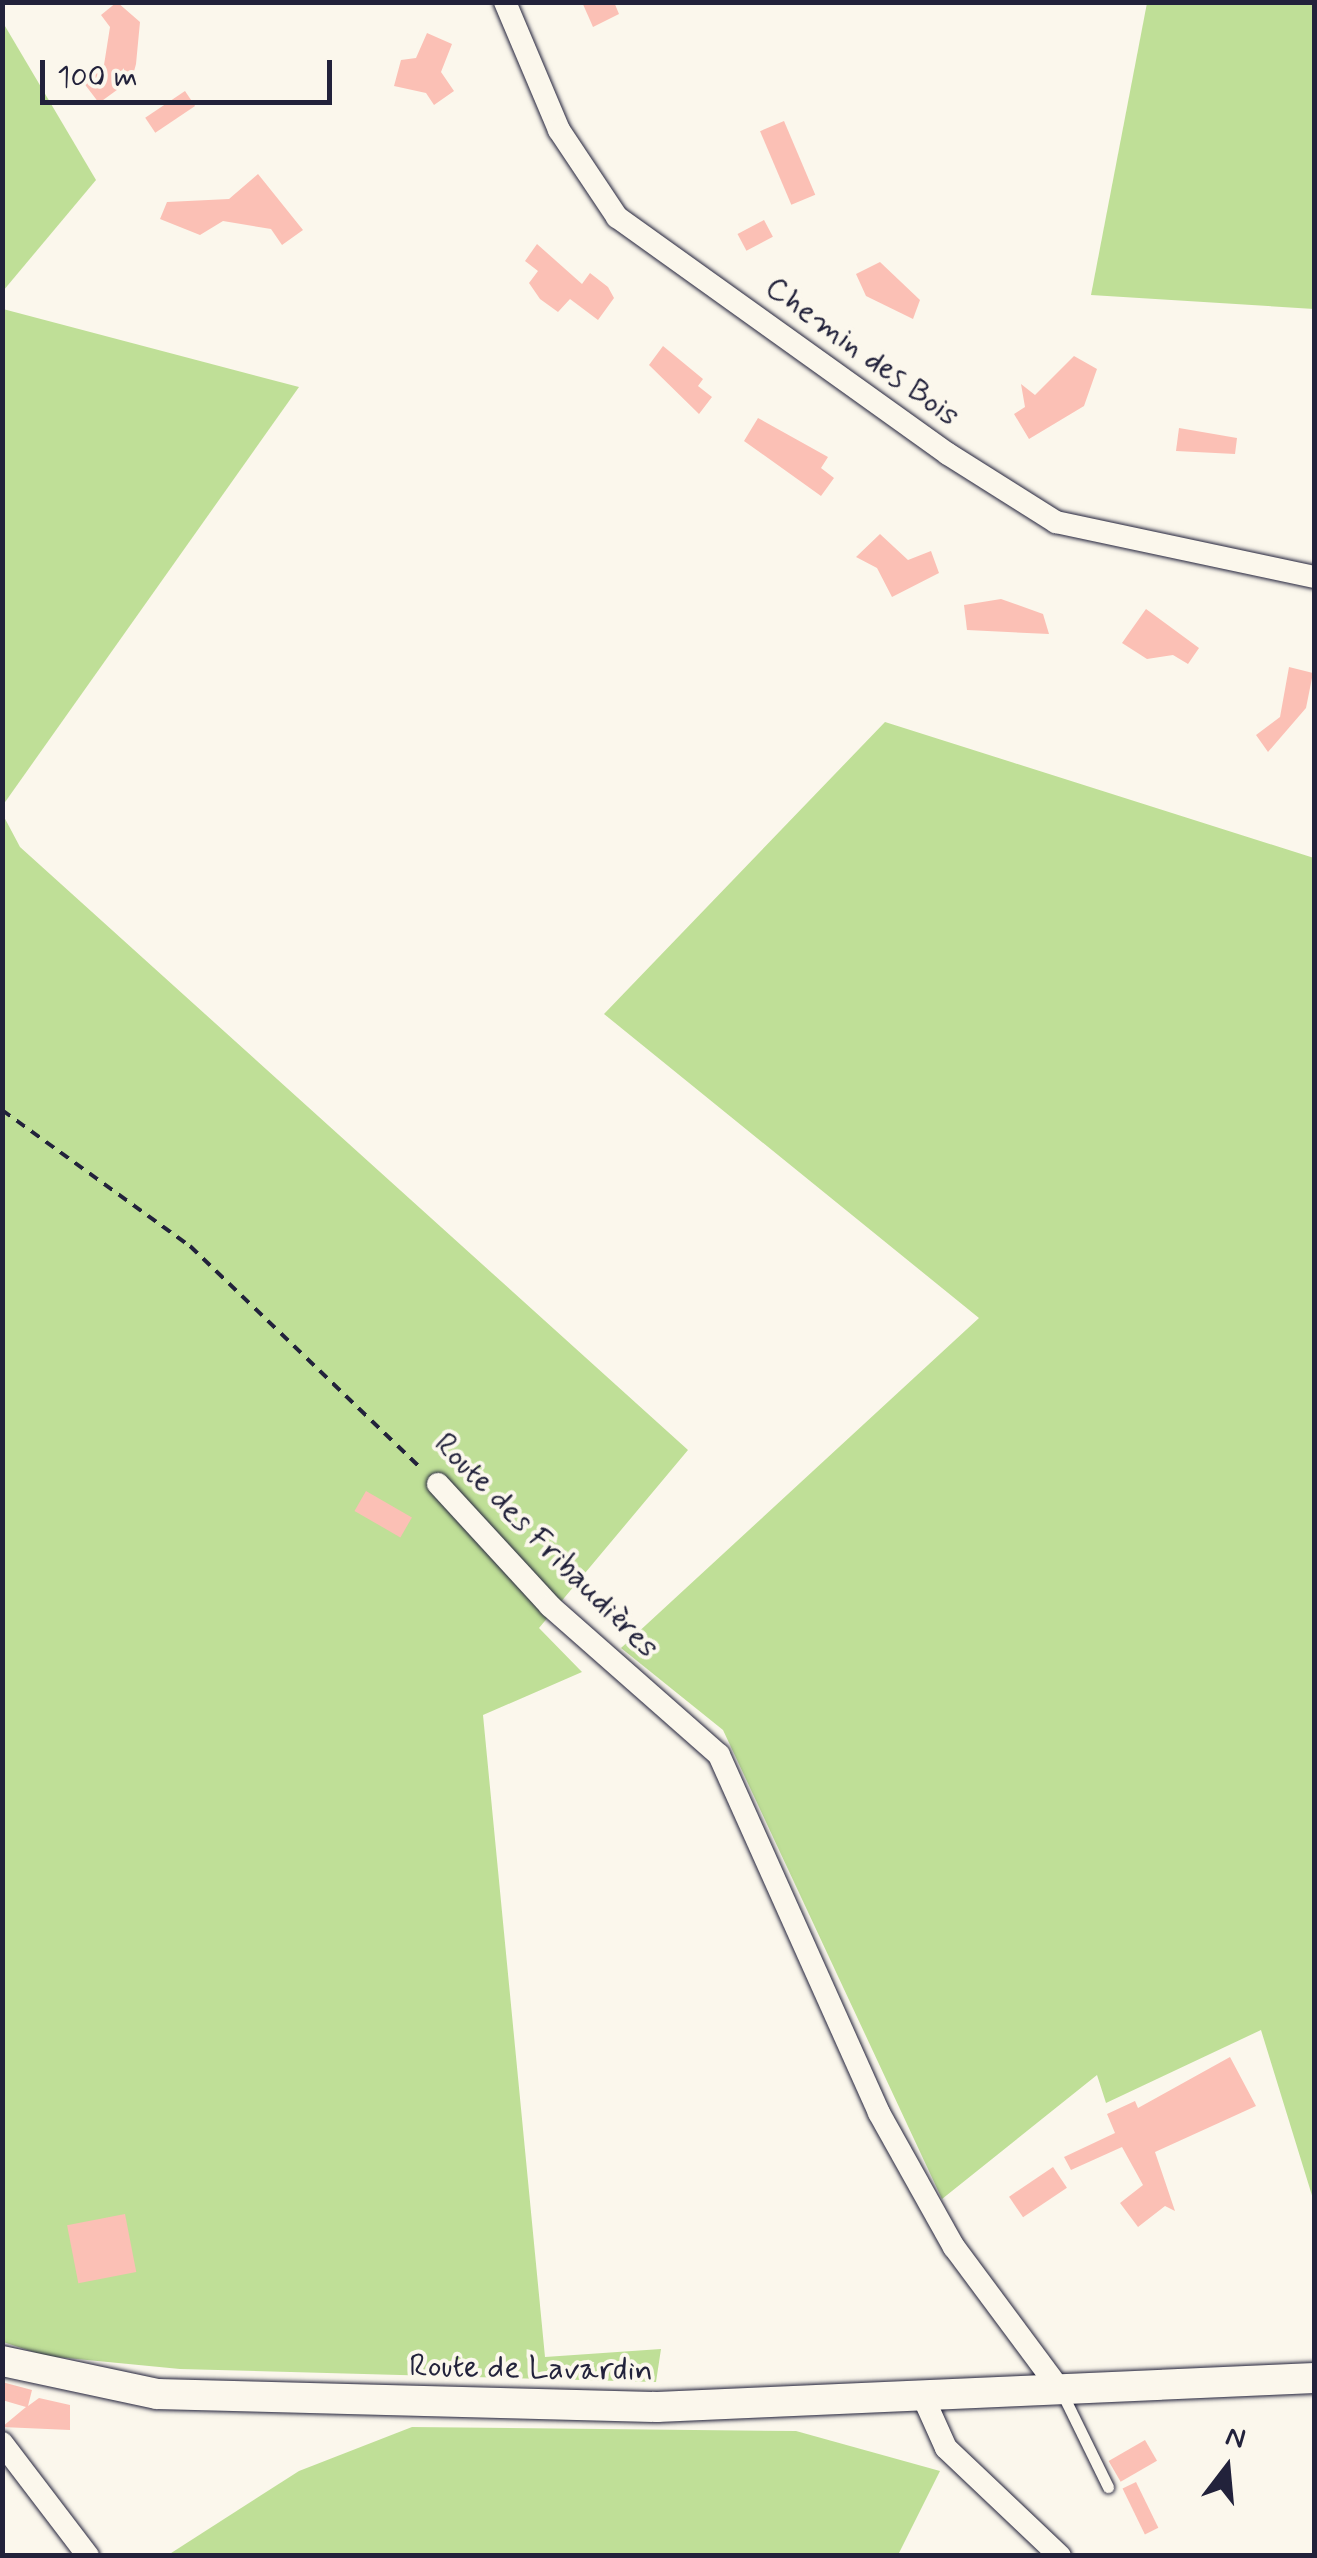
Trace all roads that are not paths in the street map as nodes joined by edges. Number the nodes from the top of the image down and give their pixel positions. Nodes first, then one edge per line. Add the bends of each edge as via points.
1 (505, 2) edge
2 (1314, 577) edge
3 (438, 1484) road end
4 (2, 2361) edge
5 (1314, 2378) edge
6 (1061, 2392) junction
7 (924, 2399) junction
8 (2, 2443) edge
9 (1108, 2487) dead end
10 (88, 2556) edge
11 (1060, 2556) edge

1 - 2 street, Chemin des Bois via 559,130 617,216 948,454 1056,522
3 - 6 street, Route des Fribaudières via 550,1606 719,1755 880,2112 954,2247
4 - 7 street, Route de Lavardin via 157,2394 657,2407
5 - 6 street, Route de Lavardin
6 - 7 street, Route de Lavardin
6 - 9 lane
7 - 11 street via 946,2448
8 - 10 street

